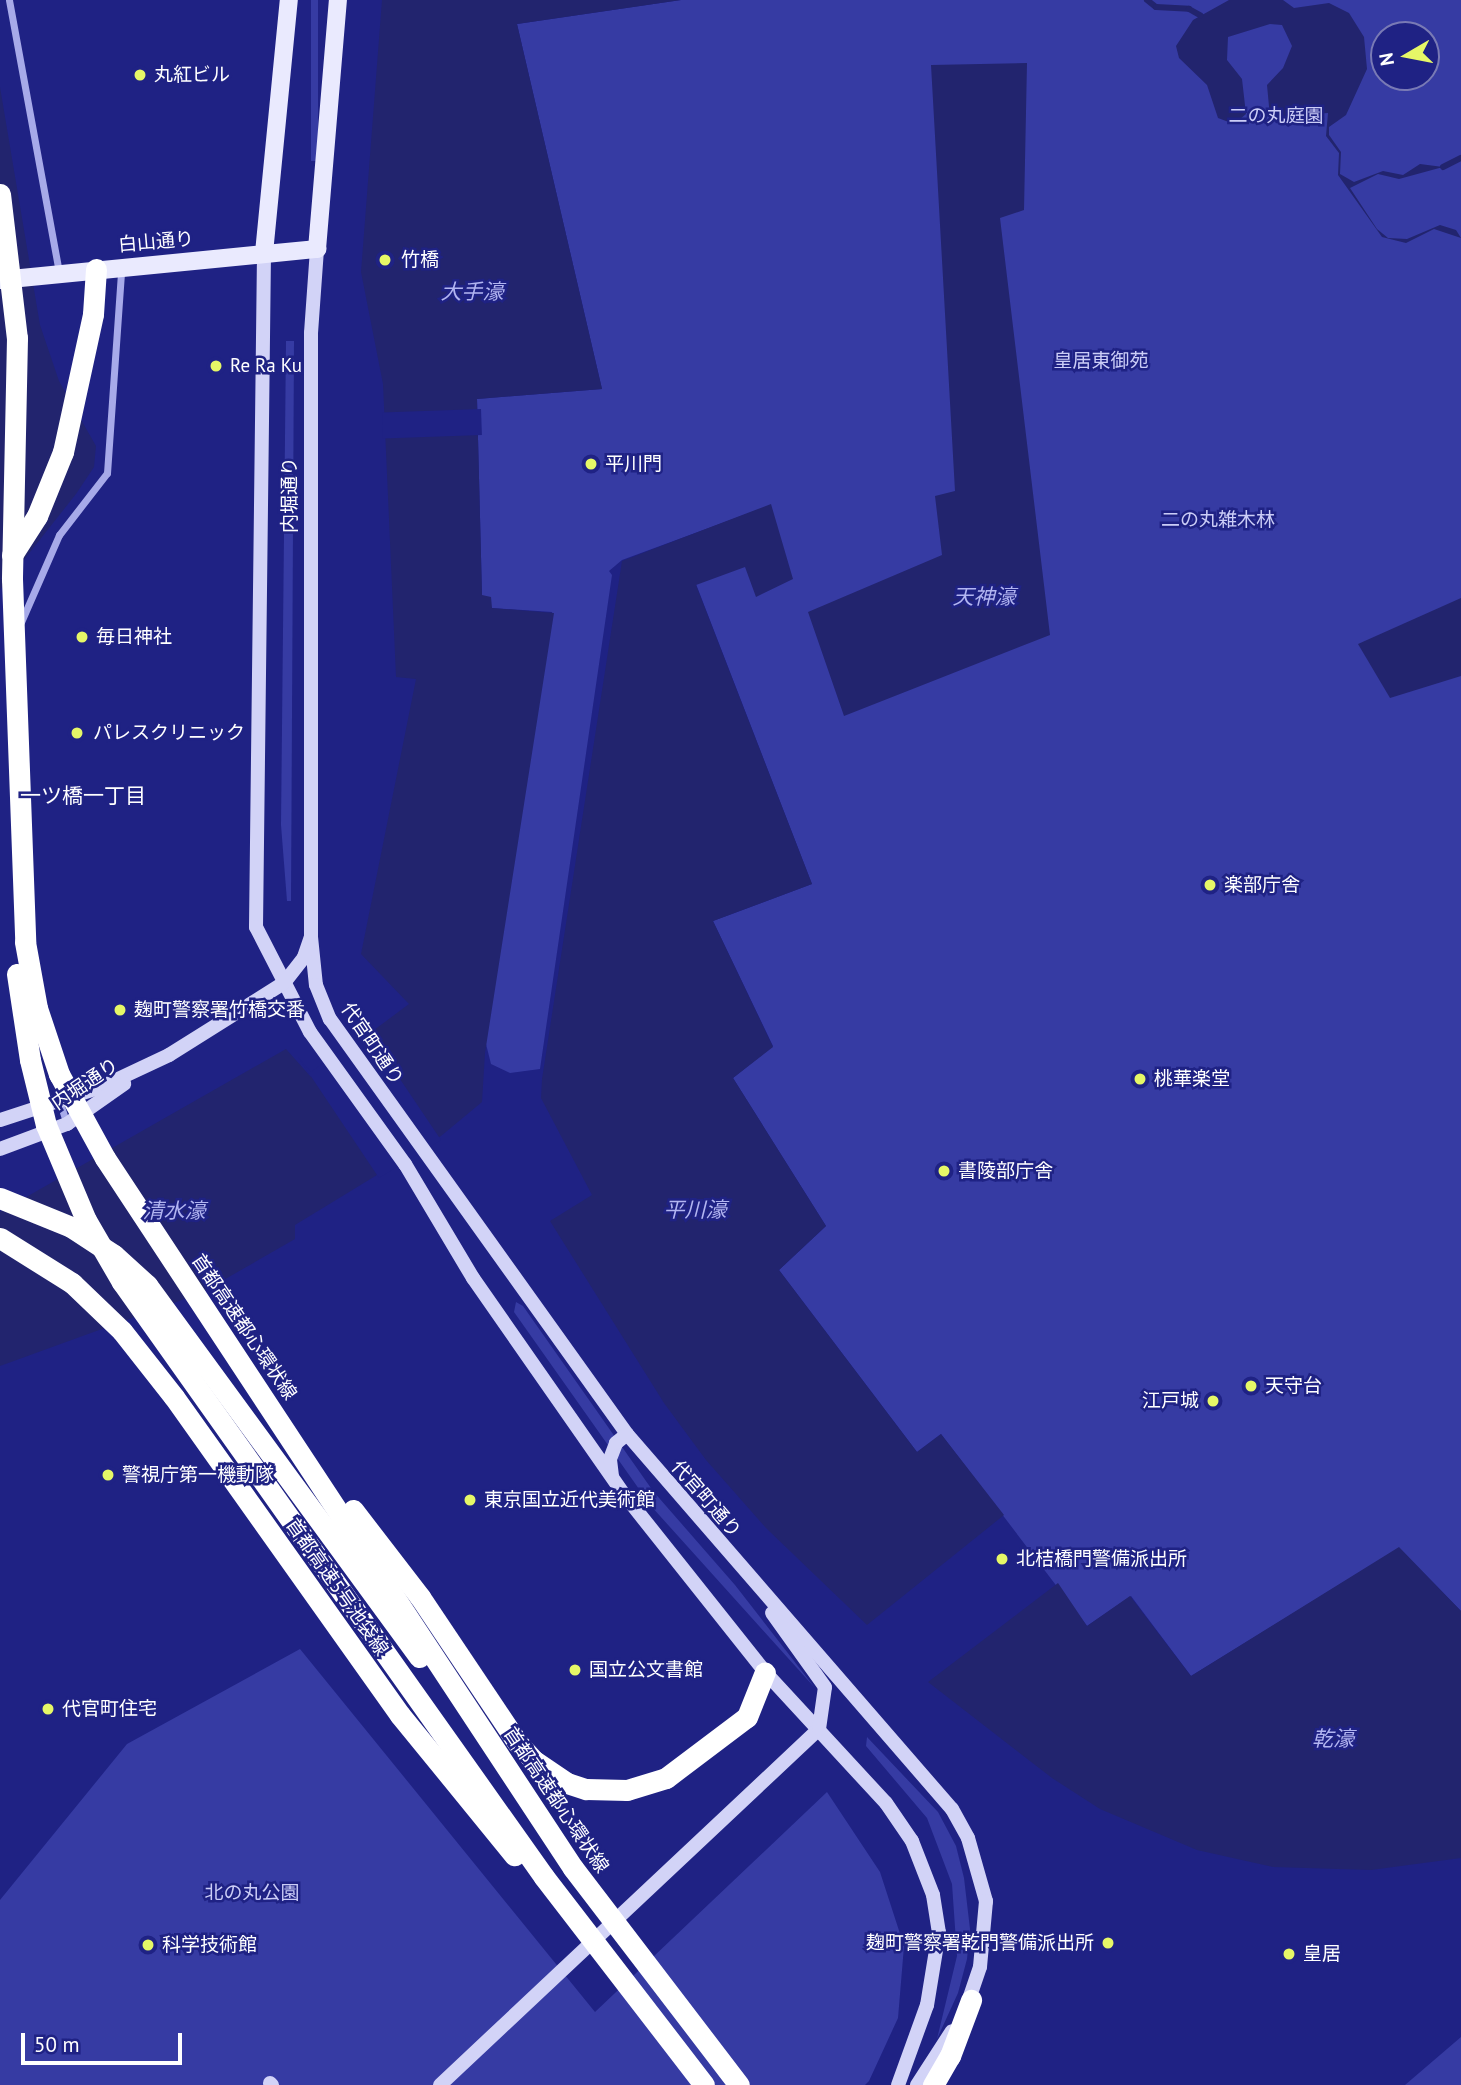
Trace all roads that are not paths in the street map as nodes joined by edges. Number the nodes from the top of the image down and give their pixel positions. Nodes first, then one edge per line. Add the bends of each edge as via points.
1 (9, 0) edge
2 (289, 0) edge
3 (338, 0) edge
4 (0, 194) edge
5 (317, 249) junction
6 (264, 253) junction
7 (121, 266) junction
8 (96, 268) junction
9 (59, 273) junction
10 (0, 280) edge
11 (0, 549) edge
12 (0, 572) edge
13 (311, 937) junction
14 (284, 983) junction
15 (151, 1065) junction
16 (60, 1102) junction
17 (0, 1120) edge
18 (67, 1124) junction
19 (0, 1149) edge
20 (0, 1198) edge
21 (0, 1238) edge
22 (627, 1434) junction
23 (612, 1478) junction
24 (750, 1580) junction
25 (404, 1608) junction
26 (765, 1672) junction
27 (819, 1729) junction
28 (573, 1868) joint
29 (622, 1982) junction
30 (971, 2000) junction
31 (440, 2085) edge
32 (704, 2085) edge
33 (738, 2085) edge
34 (898, 2085) edge
35 (917, 2085) edge
36 (933, 2085) edge

1 - 9 street
2 - 6 main road, 内堀通り
3 - 5 main road, 内堀通り
4 - 25 highway, 首都高速都心環状線 via 17,338 14,637 23,910 37,1008 59,1074 88,1131
5 - 6 main road, 白山通り
5 - 13 street, 内堀通り via 311,333
6 - 7 main road, 白山通り
6 - 14 street, 内堀通り via 256,928
7 - 8 main road, 白山通り
7 - 16 street via 107,472 59,535 20,624 36,990
8 - 9 main road, 白山通り
8 - 12 highway via 91,319 64,452 51,487
9 - 10 main road, 白山通り
11 - 29 highway via 16,957 30,1060 50,1135 86,1220 122,1282
13 - 14 street, 内堀通り via 304,957
13 - 22 street, 代官町通り via 316,985 330,1019
14 - 15 street, 内堀通り via 239,1016
14 - 23 street via 310,1032 405,1164 473,1278
15 - 16 street, 内堀通り
15 - 18 street, 内堀通り
16 - 17 street, 内堀通り
16 - 18 street
18 - 19 street, 内堀通り
20 - 25 highway, 首都高速5号池袋線 via 93,1240 147,1285
21 - 29 highway, 首都高速5号池袋線 via 72,1283 122,1331 454,1785
22 - 23 street via 616,1443 610,1459
22 - 24 street, 代官町通り
23 - 26 street
24 - 27 street via 825,1687
24 - 30 street, 代官町通り via 939,1789 968,1838 986,1901 986,1936
25 - 26 highway via 533,1760 586,1789 627,1790 684,1767 747,1717
25 - 28 highway, 首都高速5号池袋線
26 - 27 street
27 - 31 street
27 - 34 street via 886,1803 912,1841 933,1895 939,1932 936,1969
28 - 33 highway, 首都高速都心環状線
29 - 32 highway
30 - 35 street, 代官町通り
30 - 36 highway via 950,2056

